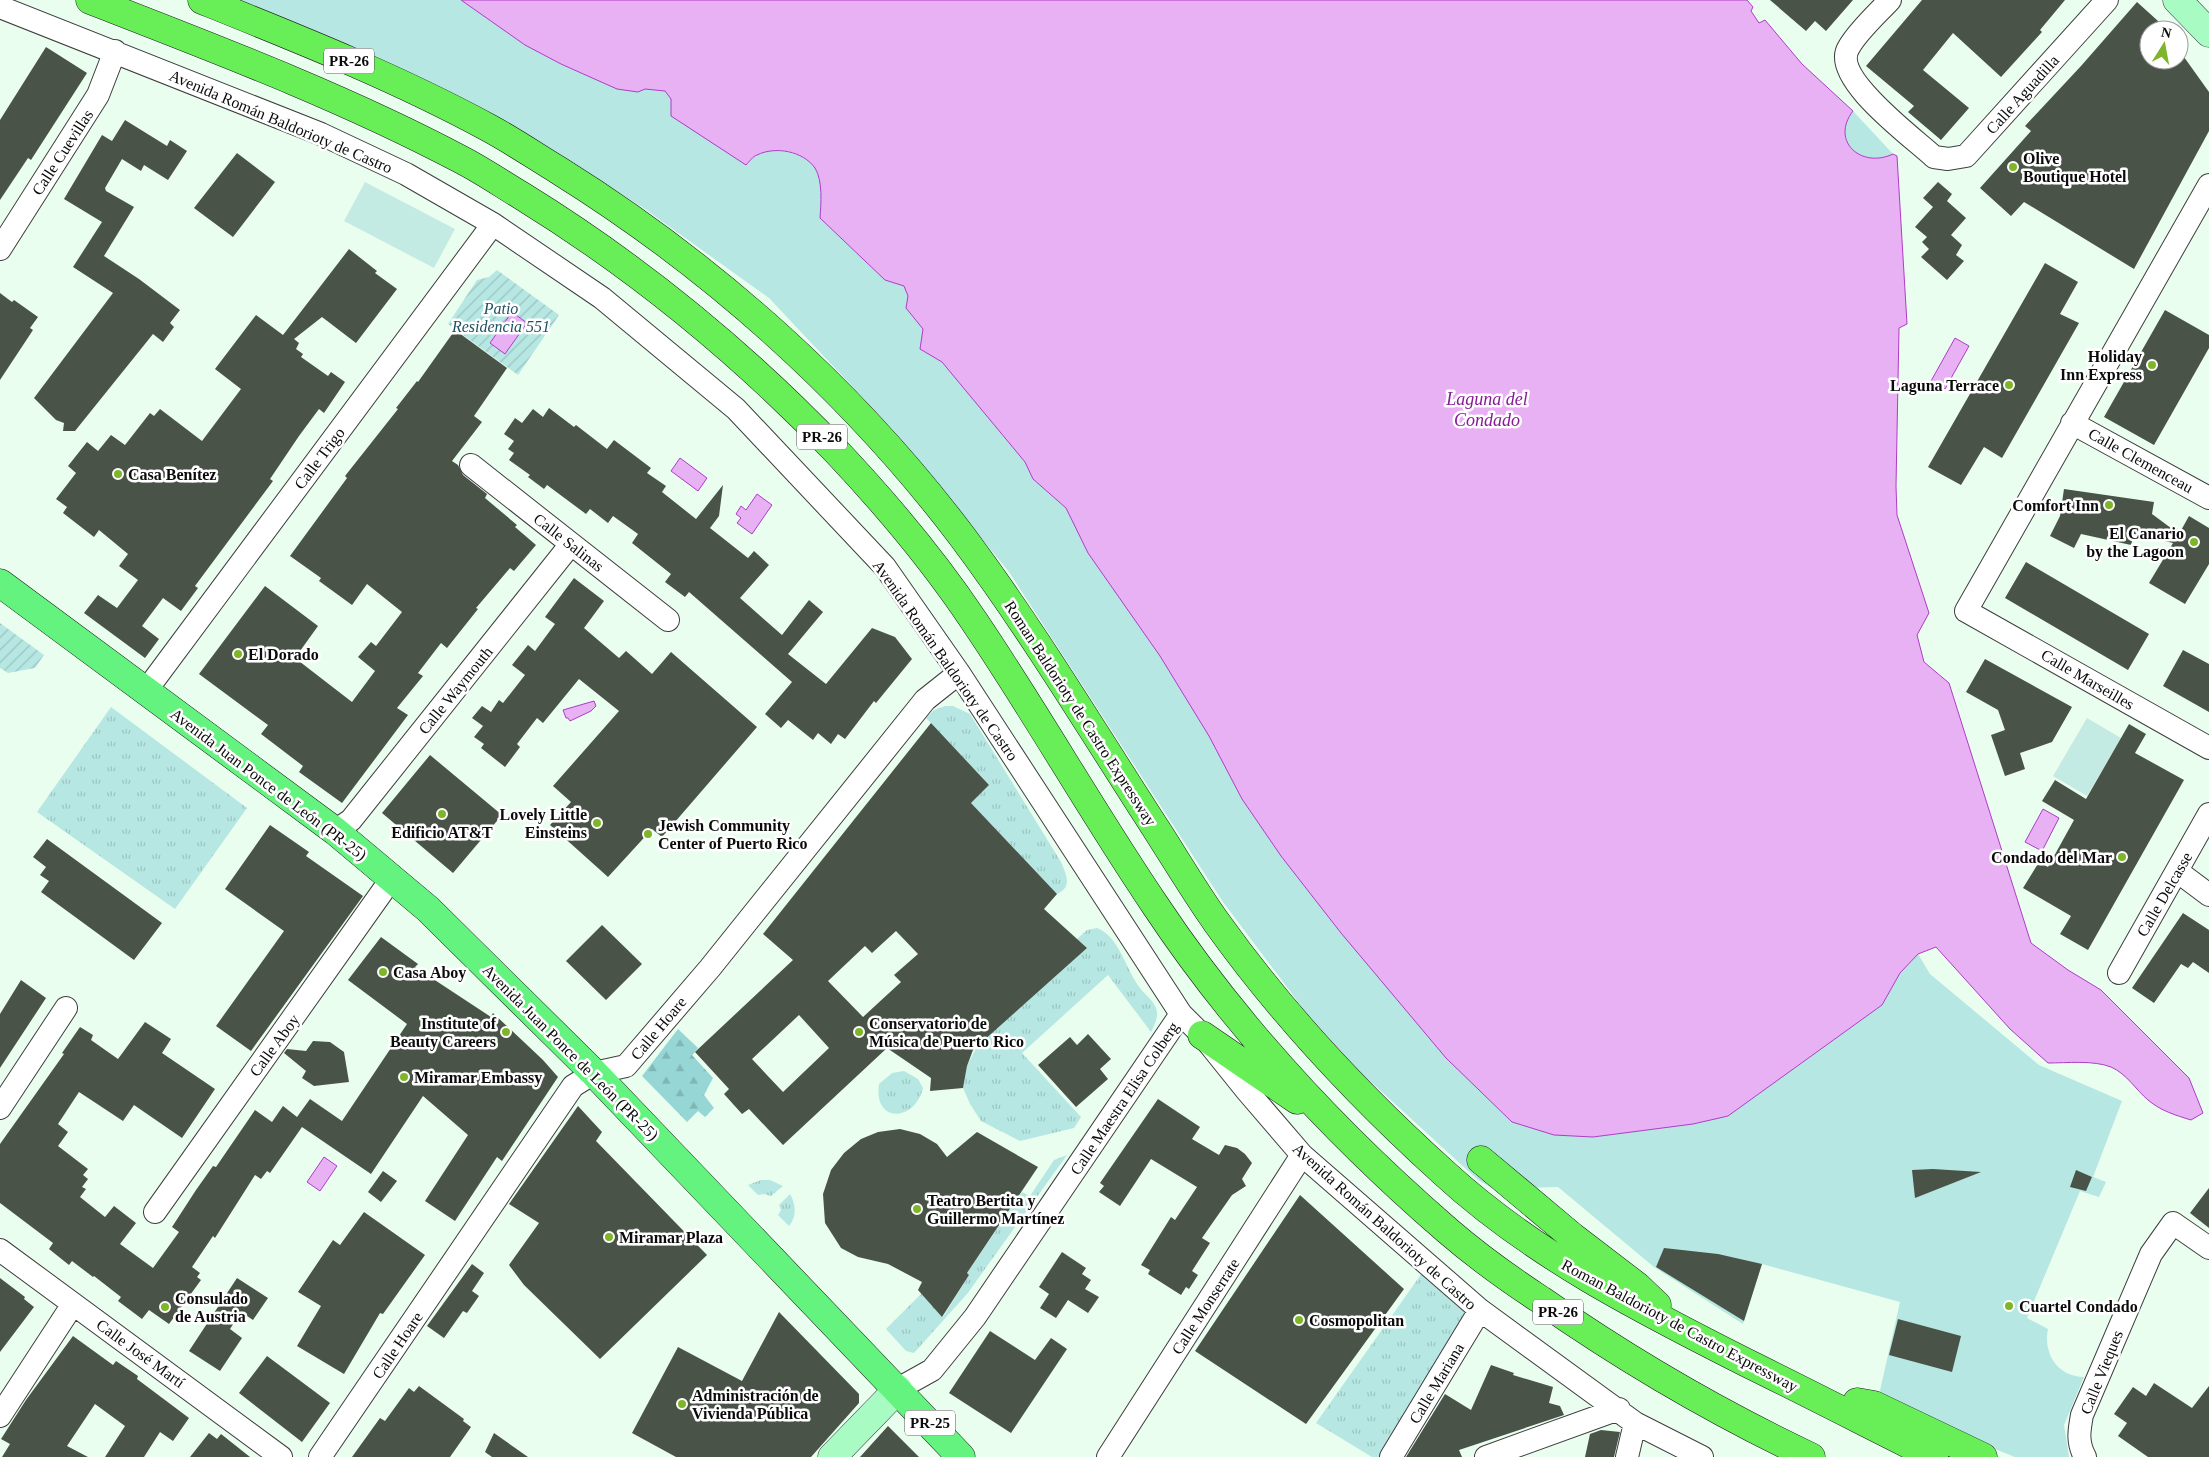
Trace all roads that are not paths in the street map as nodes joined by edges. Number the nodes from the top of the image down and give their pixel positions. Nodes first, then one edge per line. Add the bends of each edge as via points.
1 (90, 0) edge
2 (202, 0) edge
3 (1890, 0) edge
4 (2107, 0) edge
5 (2177, 0) edge
6 (0, 7) edge
7 (2209, 33) edge
8 (115, 52) junction
9 (2209, 185) edge
10 (493, 224) junction
11 (0, 249) edge
12 (2072, 423) junction
13 (471, 465) dead end
14 (2209, 498) edge
15 (571, 544) junction
16 (0, 583) edge
17 (668, 620) dead end
18 (959, 673) junction
19 (145, 692) junction
20 (2209, 748) edge
21 (2209, 814) edge
22 (335, 831) junction
23 (2177, 871) junction
24 (392, 878) junction
25 (2209, 895) edge
26 (2118, 973) dead end
27 (66, 1008) dead end
28 (1181, 1014) junction
29 (1202, 1035) junction
30 (594, 1073) junction
31 (0, 1108) edge
32 (1334, 1126) junction
33 (1302, 1155) junction
34 (1481, 1160) dead end
35 (155, 1212) dead end
36 (2209, 1248) edge
37 (0, 1250) edge
38 (73, 1304) junction
39 (1480, 1310) junction
40 (1685, 1332) junction
41 (898, 1389) junction
42 (1804, 1391) junction
43 (0, 1416) edge
44 (1627, 1416) junction
45 (1518, 1452) edge
46 (281, 1457) edge
47 (320, 1457) edge
48 (832, 1457) edge
49 (961, 1457) edge
50 (1108, 1457) edge
51 (1392, 1457) edge
52 (1486, 1457) edge
53 (1627, 1457) edge
54 (1702, 1457) edge
55 (1811, 1457) edge
56 (1934, 1457) edge
57 (1983, 1457) edge
58 (2085, 1457) edge

1 - 32 highway, PR-26 via 289,78 467,163 556,217 631,269 741,359 839,455 927,558 973,620 1156,908 1251,1033
2 - 40 highway, Roman Baldorioty de Castro Expressway / PR-26 via 375,72 492,129 652,233 770,329 867,424 960,533 1004,594 1214,919 1256,976 1327,1057 1447,1176 1498,1217 1555,1259
3 - 4 street, Calle Aguadilla via 1847,48 1846,68 1865,96 1934,157 1948,159 1966,156
5 - 7 street
6 - 8 street, Avenida Román Baldorioty de Castro
8 - 10 street, Avenida Román Baldorioty de Castro via 321,134 406,174
8 - 11 street, Calle Cuevillas via 98,95
9 - 12 street
10 - 18 street, Avenida Román Baldorioty de Castro via 602,298 736,408 885,567
10 - 19 street, Calle Trigo
12 - 14 street, Calle Clemenceau
12 - 20 street, Calle Marseilles via 1966,611
13 - 15 street, Calle Salinas
15 - 17 street, Calle Salinas
15 - 22 street, Calle Waymouth via 351,820
16 - 19 main road, Avenida Juan Ponce de León (PR-25) / PR-25
18 - 28 street, Avenida Román Baldorioty de Castro
18 - 30 street, Calle Hoare via 925,700 710,968 626,1066
19 - 22 main road, Avenida Juan Ponce de León (PR-25) / PR-25
21 - 23 street, Calle Delcasse
22 - 24 main road, Avenida Juan Ponce de León (PR-25) / PR-25
23 - 25 street
23 - 26 street, Calle Delcasse
24 - 30 main road, Avenida Juan Ponce de León (PR-25) / PR-25 via 428,909
24 - 35 street, Calle Aboy
27 - 31 street
28 - 29 street, Avenida Román Baldorioty de Castro
28 - 41 street, Calle Maestra Elisa Colberg via 975,1316 932,1370
29 - 32 highway
29 - 33 street, Avenida Román Baldorioty de Castro via 1246,1092
30 - 41 main road, Avenida Juan Ponce de León (PR-25) / PR-25
30 - 47 street, Calle Hoare via 573,1086
32 - 55 highway, PR-26 via 1451,1234 1524,1289 1605,1345 1742,1425
33 - 39 street, Avenida Román Baldorioty de Castro
33 - 50 street, Calle Monserrate
34 - 40 highway via 1637,1286
36 - 58 street, Calle Vieques via 2172,1223 2151,1254 2082,1415 2078,1436
37 - 38 street, Calle José Martí
38 - 43 street
38 - 46 street, Calle José Martí
39 - 44 street, Avenida Román Baldorioty de Castro
39 - 51 street, Calle Mariana
40 - 42 highway, Roman Baldorioty de Castro Expressway / PR-26
41 - 48 street
41 - 49 main road, PR-25
42 - 56 highway, Roman Baldorioty de Castro Expressway / PR-26
42 - 57 highway via 1874,1405
44 - 45 street
44 - 53 street
44 - 54 street, Avenida Román Baldorioty de Castro
45 - 52 street

